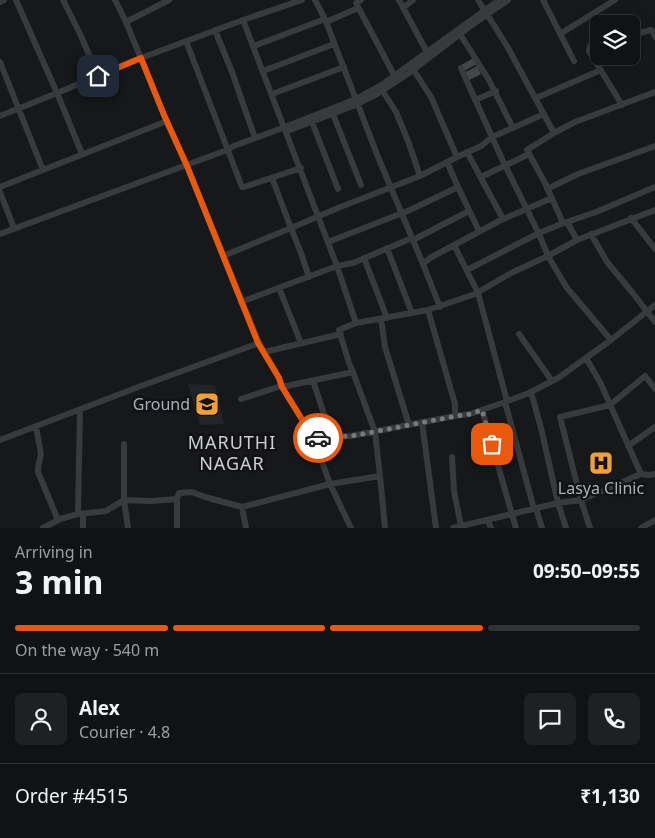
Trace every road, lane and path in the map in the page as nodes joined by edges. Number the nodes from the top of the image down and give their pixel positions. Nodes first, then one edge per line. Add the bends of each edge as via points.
1 (4, 0) edge
2 (16, 0) edge
3 (63, 0) edge
4 (115, 0) edge
5 (302, 0) edge
6 (315, 0) edge
7 (361, 0) edge
8 (399, 0) edge
9 (413, 0) edge
10 (478, 0) edge
11 (499, 0) edge
12 (508, 0) edge
13 (543, 0) edge
14 (615, 0) edge
15 (166, 1) edge
16 (0, 2) edge
17 (358, 8) junction
18 (403, 8) junction
19 (486, 12) junction
20 (243, 20) junction
21 (325, 21) junction
22 (126, 22) junction
23 (215, 30) junction
24 (640, 33) edge
25 (460, 34) junction
26 (560, 34) junction
27 (655, 37) edge
28 (186, 41) junction
29 (334, 44) junction
30 (254, 46) junction
31 (428, 55) junction
32 (141, 58) junction
33 (574, 61) dead end
34 (0, 62) edge
35 (598, 65) edge
36 (344, 67) junction
37 (461, 68) dead end
38 (413, 69) junction
39 (601, 70) junction
40 (263, 71) junction
41 (394, 75) junction
42 (98, 76) junction
43 (382, 90) junction
44 (496, 91) junction
45 (655, 92) edge
46 (58, 93) junction
47 (272, 94) junction
48 (536, 98) junction
49 (475, 100) junction
50 (357, 101) junction
51 (622, 105) junction
52 (18, 108) junction
53 (333, 114) junction
54 (544, 114) junction
55 (0, 116) edge
56 (166, 121) junction
57 (312, 122) junction
58 (514, 128) junction
59 (285, 129) junction
60 (554, 133) junction
61 (492, 137) junction
62 (255, 138) junction
63 (655, 146) edge
64 (228, 150) junction
65 (467, 152) junction
66 (82, 154) junction
67 (529, 154) junction
68 (457, 157) junction
69 (447, 162) junction
70 (187, 166) junction
71 (505, 166) junction
72 (300, 168) junction
73 (43, 170) junction
74 (420, 176) junction
75 (481, 177) junction
76 (272, 178) junction
77 (361, 185) dead end
78 (0, 187) edge
79 (655, 187) edge
80 (391, 188) junction
81 (458, 188) junction
82 (338, 189) dead end
83 (548, 189) junction
84 (0, 192) edge
85 (552, 198) junction
86 (526, 208) junction
87 (655, 210) edge
88 (469, 211) junction
89 (402, 213) junction
90 (318, 217) junction
91 (631, 218) junction
92 (503, 219) junction
93 (565, 222) junction
94 (14, 228) junction
95 (291, 228) junction
96 (479, 231) junction
97 (538, 233) junction
98 (0, 234) edge
99 (591, 234) junction
100 (412, 239) junction
101 (577, 240) junction
102 (328, 242) junction
103 (454, 245) junction
104 (387, 248) junction
105 (655, 249) edge
106 (223, 256) junction
107 (548, 256) junction
108 (364, 258) junction
109 (423, 264) junction
110 (337, 266) junction
111 (467, 270) junction
112 (309, 277) junction
113 (279, 288) junction
114 (478, 293) junction
115 (241, 302) junction
116 (655, 305) edge
117 (440, 306) junction
118 (428, 310) junction
119 (647, 312) junction
120 (412, 313) junction
121 (384, 319) junction
122 (655, 322) edge
123 (356, 323) junction
124 (340, 334) junction
125 (519, 334) dead end
126 (611, 340) junction
127 (258, 343) junction
128 (301, 343) junction
129 (264, 352) junction
130 (586, 358) junction
131 (353, 372) junction
132 (655, 375) edge
133 (312, 380) junction
134 (648, 380) junction
135 (552, 381) junction
136 (281, 387) junction
137 (655, 389) edge
138 (531, 392) junction
139 (242, 399) dead end
140 (506, 402) junction
141 (610, 405) junction
142 (80, 410) junction
143 (482, 410) junction
144 (456, 416) junction
145 (422, 422) junction
146 (409, 425) junction
147 (36, 426) junction
148 (655, 427) edge
149 (375, 432) junction
150 (332, 438) junction
151 (314, 439) junction
152 (0, 440) edge
153 (124, 444) dead end
154 (628, 446) junction
155 (452, 457) dead end
156 (641, 474) junction
157 (655, 474) edge
158 (380, 476) junction
159 (330, 484) junction
160 (177, 499) junction
161 (124, 500) junction
162 (581, 500) junction
163 (558, 503) junction
164 (242, 507) junction
165 (535, 509) junction
166 (80, 514) junction
167 (513, 514) junction
168 (58, 520) junction
169 (488, 520) junction
170 (655, 520) edge
171 (457, 527) edge
172 (43, 528) edge
173 (83, 528) edge
174 (128, 528) edge
175 (177, 528) edge
176 (246, 528) edge
177 (352, 528) edge
178 (385, 528) edge
179 (436, 528) edge
180 (491, 528) edge
181 (516, 528) edge
182 (542, 528) edge
183 (566, 528) edge
184 (590, 528) edge
185 (641, 528) edge

1 - 16 street
2 - 46 street
3 - 42 street
4 - 22 street
5 - 20 street
6 - 21 street
7 - 17 street via 356,3
8 - 18 street
9 - 18 street
10 - 19 street
11 - 19 street
12 - 19 street
13 - 26 street
14 - 26 street
15 - 22 street
17 - 21 street
17 - 41 street
18 - 31 street
19 - 25 street
19 - 31 street
19 - 48 street
20 - 23 street
20 - 30 street
21 - 29 street
21 - 30 street
22 - 32 street
23 - 28 street
23 - 62 street
24 - 27 street via 651,30
25 - 31 street
25 - 44 street
26 - 33 street
28 - 32 street
28 - 64 street
29 - 36 street
29 - 40 street
30 - 40 street
31 - 38 street
31 - 41 street
32 - 42 street
32 - 56 street
34 - 52 street
35 - 39 street
36 - 47 street
36 - 50 street
37 - 49 street
38 - 43 street
38 - 68 street via 432,98
39 - 48 street
39 - 51 street
40 - 47 street
41 - 50 street
42 - 46 street
43 - 50 street
43 - 74 street via 396,112
44 - 49 street
44 - 58 street
45 - 51 street
46 - 52 street
46 - 66 street
47 - 59 street
48 - 54 street
49 - 61 street
50 - 53 street
50 - 59 street
50 - 80 street
51 - 60 street
52 - 55 street
52 - 73 street
53 - 57 street
53 - 77 street
54 - 58 street
54 - 60 street
56 - 66 street
56 - 70 street
57 - 59 street
57 - 82 street
58 - 61 street
59 - 62 street
59 - 64 street
59 - 72 street
60 - 67 street via 527,150
61 - 65 street
61 - 71 street
62 - 64 street
63 - 83 street via 586,171
64 - 70 street
64 - 76 street via 242,186
65 - 68 street
65 - 75 street
66 - 73 street
67 - 71 street
67 - 83 street
68 - 69 street
69 - 74 street
69 - 81 street
70 - 94 street
70 - 106 street
71 - 75 street
71 - 86 street
72 - 76 street
72 - 90 street
73 - 78 street
74 - 80 street
75 - 92 street
76 - 95 street
79 - 93 street
80 - 89 street
80 - 90 street
81 - 88 street
81 - 89 street
83 - 85 street
84 - 94 street
85 - 86 street
85 - 93 street
86 - 92 street
86 - 97 street
87 - 91 street
88 - 96 street
88 - 100 street
89 - 100 street
89 - 102 street
90 - 95 street
90 - 102 street
91 - 99 street
91 - 105 street
92 - 96 street
93 - 97 street
93 - 101 street
94 - 98 street
95 - 106 street
95 - 112 street
96 - 103 street
97 - 107 street
97 - 111 street
99 - 101 street
99 - 119 street via 607,262
100 - 104 street
100 - 109 street
101 - 107 street
102 - 110 street
103 - 109 street
103 - 111 street
104 - 108 street
104 - 120 street
106 - 115 street
107 - 114 street
107 - 126 street via 566,288
108 - 110 street
108 - 121 street
109 - 117 street
110 - 112 street
110 - 123 street
111 - 114 street
112 - 113 street
113 - 115 street
113 - 128 street
114 - 117 street
114 - 140 street
115 - 127 street
116 - 119 street
117 - 118 street
118 - 120 street
118 - 144 street
119 - 122 street
119 - 126 street
120 - 121 street
121 - 123 street
121 - 146 street via 385,346
123 - 124 street via 339,330
124 - 128 street
124 - 131 street
125 - 135 street
126 - 130 street
127 - 129 street
127 - 142 street
128 - 129 street
129 - 136 street
130 - 135 street
130 - 141 street
131 - 133 street
131 - 149 street
132 - 134 street
133 - 136 street
133 - 150 street
134 - 137 street
134 - 141 street via 645,376
135 - 138 street
136 - 139 street
136 - 151 street
138 - 140 street
138 - 163 street
140 - 143 street
140 - 165 street
141 - 154 street
141 - 162 street via 560,417
142 - 147 street
142 - 166 street
143 - 144 street
143 - 167 street
144 - 145 street
145 - 146 street
145 - 179 street
146 - 149 street
147 - 152 street
147 - 168 street via 42,454 38,472
148 - 154 street
149 - 150 street
149 - 158 street
150 - 151 street
151 - 159 street
153 - 161 street
154 - 156 street
155 - 171 street
156 - 157 street
156 - 162 street
158 - 159 street
158 - 178 street
159 - 164 street
159 - 177 street
160 - 161 street
160 - 164 street via 179,493 192,492
160 - 175 street
161 - 166 street via 106,511
161 - 174 street
162 - 163 street
162 - 184 street
163 - 165 street
163 - 183 street
164 - 176 street
165 - 167 street
165 - 182 street
166 - 168 street
166 - 173 street
167 - 169 street
167 - 181 street
168 - 172 street
169 - 171 street
169 - 180 street
170 - 185 street

